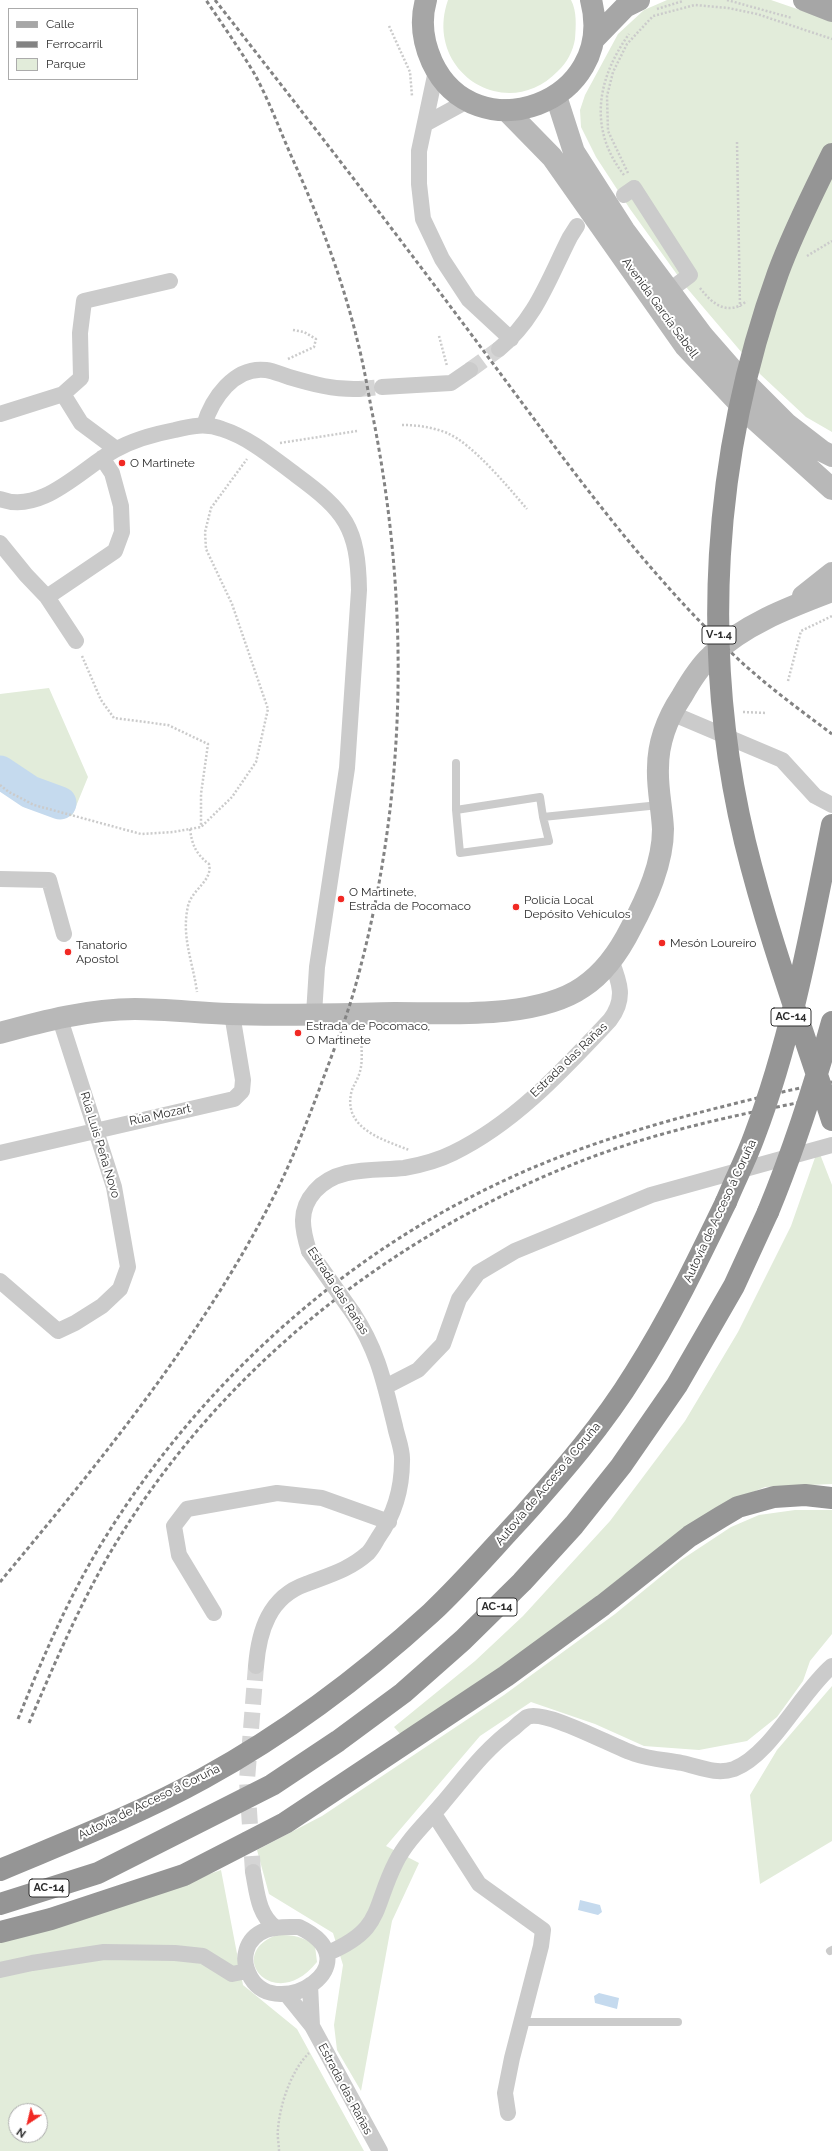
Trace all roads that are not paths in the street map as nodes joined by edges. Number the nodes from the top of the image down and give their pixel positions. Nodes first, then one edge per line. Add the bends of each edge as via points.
1 (410, 0) edge
2 (426, 0) edge
3 (591, 0) edge
4 (647, 5) edge
5 (801, 10) edge
6 (832, 11) edge
7 (422, 24) junction
8 (593, 40) junction
9 (436, 71) junction
10 (556, 96) junction
11 (469, 100) junction
12 (506, 110) junction
13 (425, 124) junction
14 (832, 154) edge
15 (629, 192) road end
16 (577, 226) dead end
17 (170, 281) dead end
18 (670, 290) junction
19 (470, 370) tunnel mouth
20 (382, 387) tunnel mouth
21 (359, 389) tunnel mouth
22 (63, 394) junction
23 (0, 414) edge
24 (204, 425) junction
25 (116, 449) junction
26 (832, 456) edge
27 (102, 458) junction
28 (808, 467) junction
29 (832, 489) edge
30 (0, 499) edge
31 (832, 503) edge
32 (0, 542) edge
33 (832, 573) edge
34 (832, 591) edge
35 (47, 597) junction
36 (788, 608) junction
37 (76, 641) road end
38 (671, 713) junction
39 (456, 763) dead end
40 (660, 805) junction
41 (832, 805) edge
42 (456, 810) junction
43 (544, 817) junction
44 (832, 825) edge
45 (0, 879) edge
46 (64, 934) dead end
47 (611, 960) junction
48 (232, 1014) junction
49 (314, 1014) junction
50 (60, 1018) junction
51 (832, 1022) edge
52 (0, 1033) edge
53 (832, 1120) edge
54 (96, 1130) junction
55 (832, 1145) edge
56 (0, 1153) edge
57 (0, 1281) edge
58 (385, 1387) junction
59 (832, 1498) edge
60 (390, 1522) junction
61 (214, 1613) dead end
62 (256, 1666) tunnel mouth
63 (832, 1666) edge
64 (434, 1814) junction
65 (0, 1870) edge
66 (254, 1872) tunnel mouth
67 (98, 1873) junction
68 (0, 1904) edge
69 (259, 1904) junction
70 (0, 1917) edge
71 (276, 1928) junction
72 (0, 1932) edge
73 (256, 1938) junction
74 (328, 1953) junction
75 (0, 1970) edge
76 (247, 1971) junction
77 (310, 1985) junction
78 (287, 1995) junction
79 (521, 2022) junction
80 (678, 2022) dead end
81 (312, 2026) junction
82 (508, 2113) dead end
83 (380, 2151) edge

1 - 7 main road
2 - 7 main road
3 - 8 main road via 594,14
4 - 8 main road via 625,7
5 - 6 main road
7 - 9 main road via 426,48
8 - 10 main road via 586,62 574,81
9 - 11 main road via 453,90
9 - 13 street
10 - 12 main road via 532,107
10 - 18 street, Avenida García Sabell via 574,152 624,230
11 - 12 main road via 487,107
11 - 13 street
12 - 28 street, Avenida García Sabell via 552,157 685,346 752,417
13 - 16 street via 419,151 423,219 442,259 468,300 505,344 527,322
14 - 53 highway, V-1.4, bridge via 778,273 744,390 725,491 719,566 718,626 722,697 730,764 745,841 768,925
15 - 18 street via 690,275
17 - 22 street via 84,301 80,333 81,378
18 - 26 street, Avenida García Sabell via 703,336 758,397 787,424
19 - 20 street via 451,383
21 - 24 street via 341,390 265,370 246,372 222,389
22 - 23 street
22 - 25 street via 81,423
24 - 25 street via 160,433
24 - 49 street via 221,428 261,449 317,490 340,512 352,537 359,564 357,634 347,768 317,967
25 - 27 street
27 - 30 street via 49,494 7,502
27 - 35 street via 112,473 121,506 122,532 115,551
28 - 29 street, Avenida García Sabell
28 - 31 street
32 - 35 street
33 - 36 street
34 - 36 street
35 - 37 street
36 - 38 street via 732,639 710,656
38 - 40 street via 662,737 658,767
38 - 41 street via 782,760 815,796
39 - 42 lane
40 - 43 lane
40 - 47 street via 661,848 652,884 624,941
42 - 43 lane via 540,796
42 - 43 lane via 460,853 549,841
44 - 65 highway, Autovía de Acceso á Coruña / AC-14, bridge via 791,1020 754,1138 681,1295 635,1374 593,1434 490,1552 432,1612 370,1665 291,1725 204,1778 113,1823
45 - 46 street via 49,880
47 - 49 street via 585,986 565,998 537,1006 479,1011
47 - 58 street, Estrada das Rañas, bridge via 617,975 621,1000 618,1011 552,1079 511,1115 472,1144 434,1162 402,1168 366,1169 340,1175 315,1191 307,1204 302,1230 310,1251 368,1336
48 - 49 street
48 - 50 street via 133,1009
48 - 54 street, Rúa Mozart via 243,1080 242,1091 234,1098
50 - 52 street
50 - 54 street, Rúa Luis Peña Novo
51 - 67 highway, AC-14, bridge via 791,1155 734,1286 677,1385 621,1466 574,1525 517,1587 463,1640 403,1693 332,1745 272,1785
54 - 56 street, Rúa Mozart
54 - 57 street, Rúa Luis Peña Novo via 114,1187 123,1230 128,1267 120,1289 102,1306 58,1330
55 - 58 street via 651,1195 515,1251 478,1273 459,1300 443,1344 418,1370
58 - 60 street, Estrada das Rañas via 403,1460 400,1494
59 - 72 highway via 805,1495 774,1497 738,1507 690,1536 603,1605 506,1676 285,1823 184,1875 51,1919
60 - 61 street via 322,1498 277,1493 187,1509 174,1526 179,1554
60 - 62 street, Estrada das Rañas via 368,1552 336,1574 304,1584 283,1596 265,1622 258,1641
63 - 64 street via 810,1688 762,1748 735,1768 720,1772 642,1756 559,1721 547,1717 528,1717 504,1735 476,1762
64 - 74 street via 407,1844 396,1862 368,1928 357,1938
64 - 79 street via 479,1884 543,1930
66 - 69 street
67 - 68 highway, AC-14
67 - 70 highway
69 - 71 street via 266,1921
69 - 73 street
71 - 73 street via 264,1930
71 - 74 street via 299,1927 322,1942
73 - 76 street via 250,1942 245,1952 244,1962
74 - 77 street via 329,1962
75 - 76 street via 32,1962 104,1952 203,1956 232,1974
76 - 78 street via 254,1983 265,1992
77 - 78 street
77 - 81 street, Estrada das Rañas
78 - 81 street, Estrada das Rañas
79 - 80 lane
79 - 82 street via 505,2093
81 - 83 street, Estrada das Rañas

